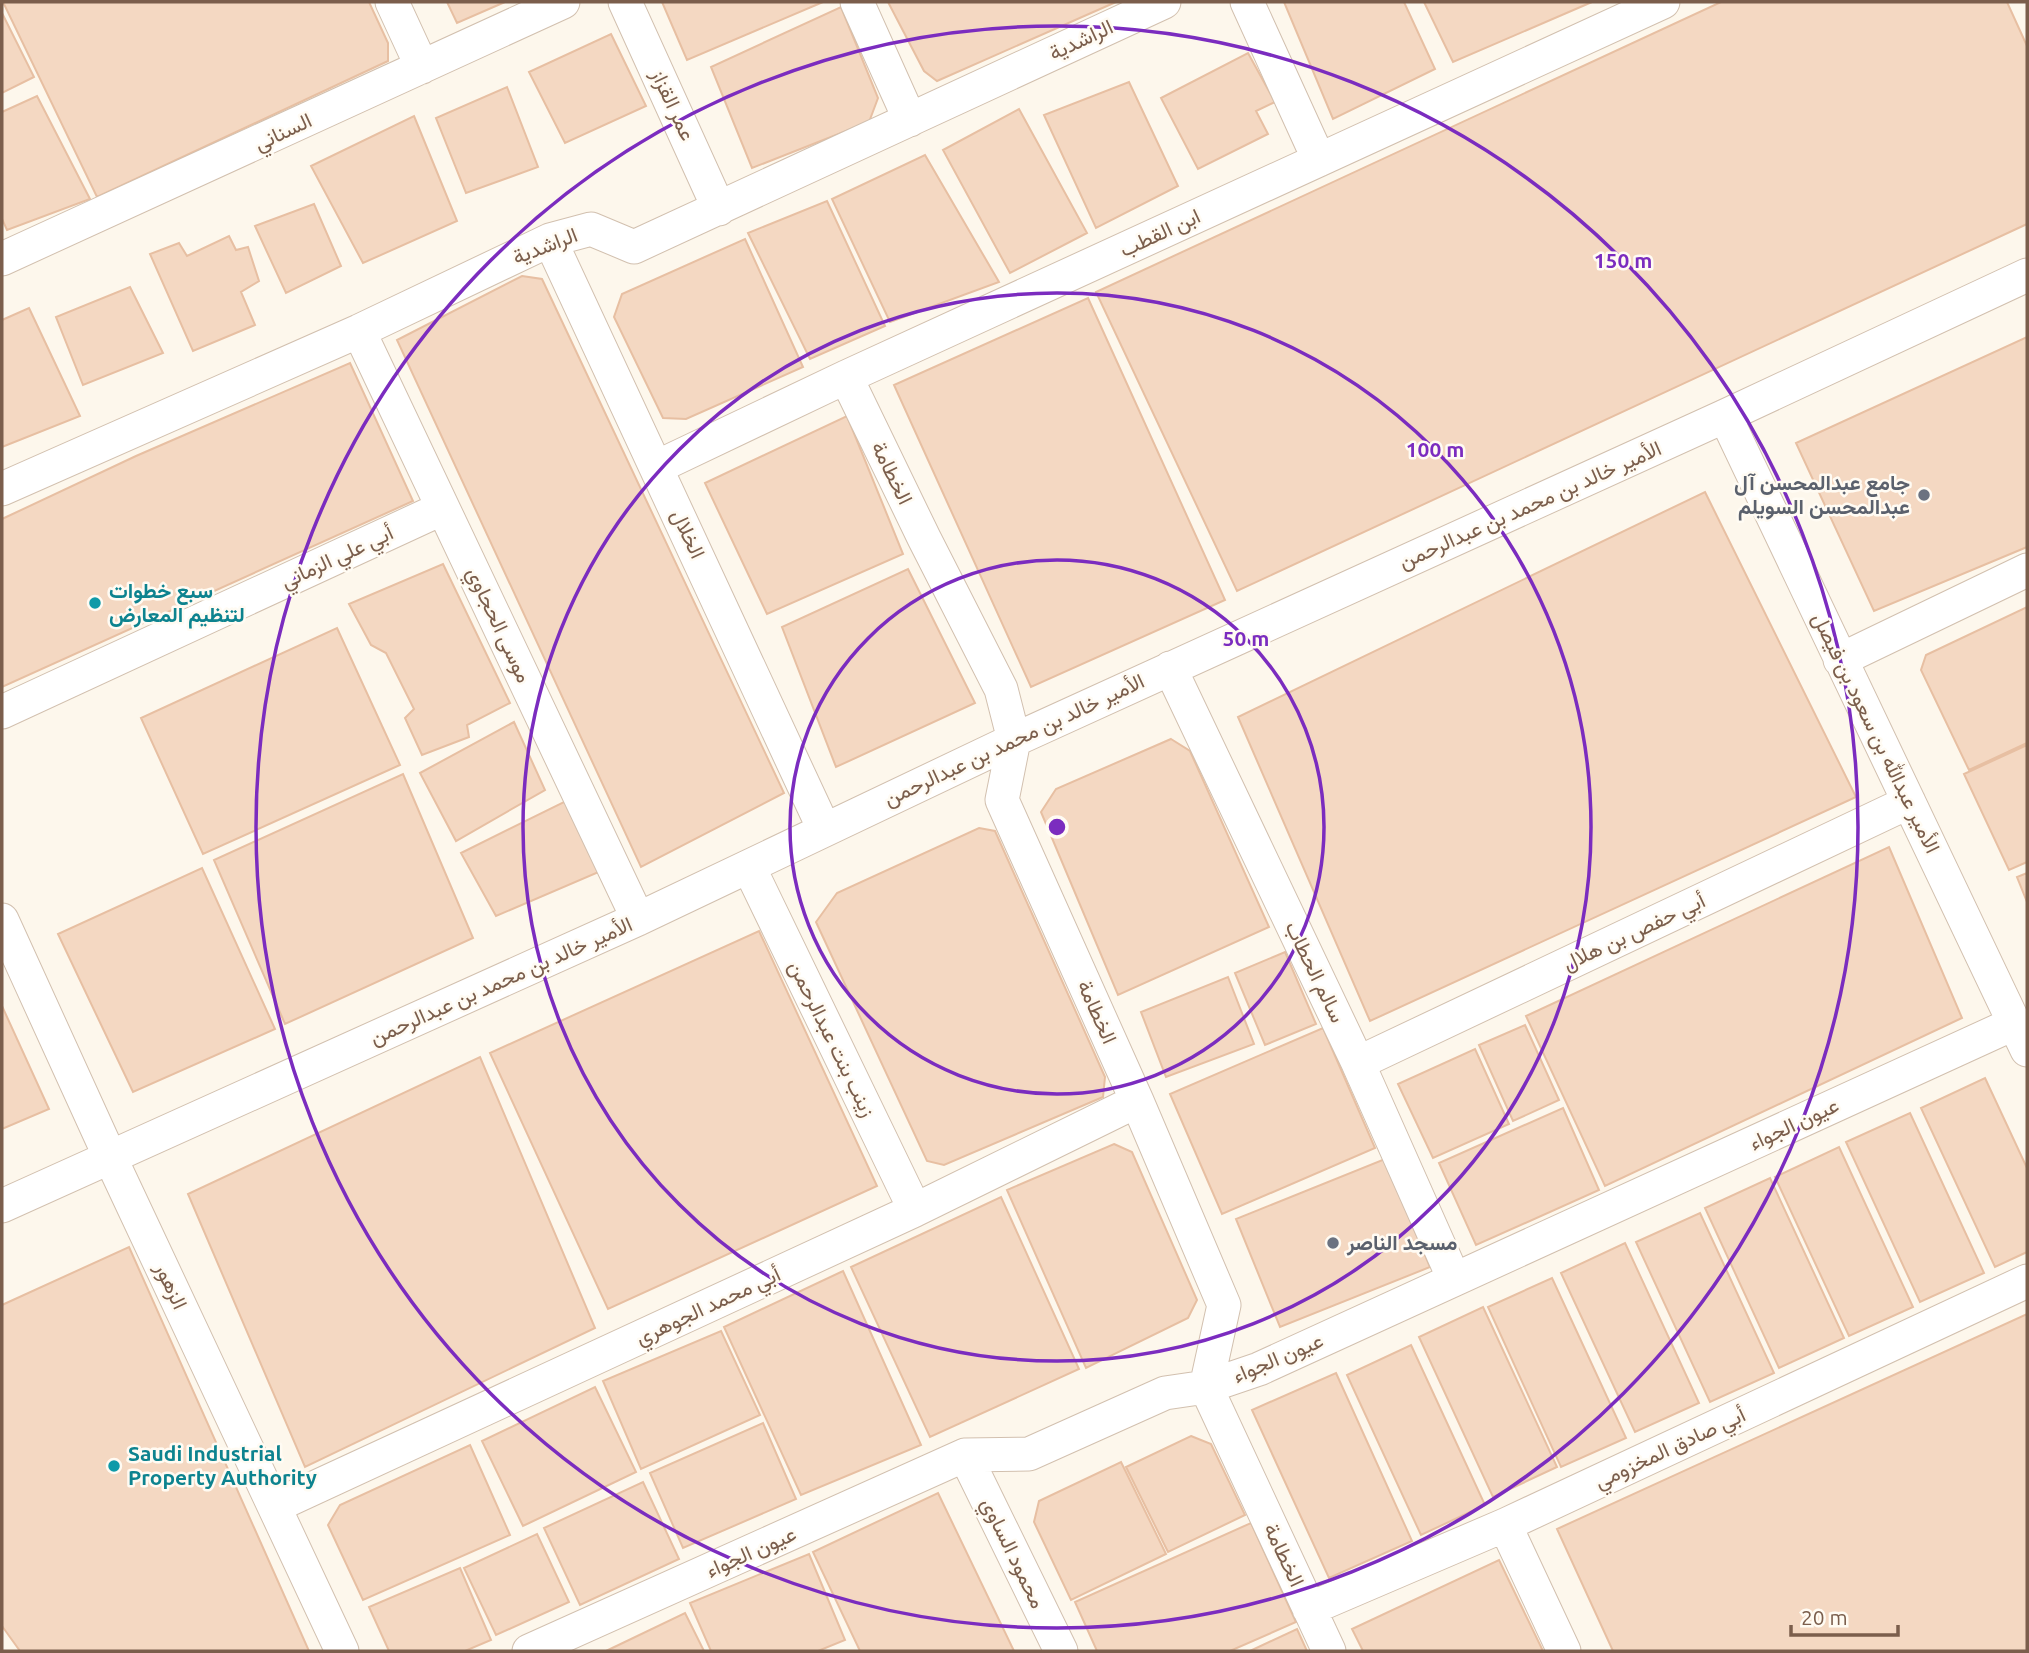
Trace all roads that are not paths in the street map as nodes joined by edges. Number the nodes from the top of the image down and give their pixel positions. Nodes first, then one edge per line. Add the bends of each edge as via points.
1 (392, 2) edge
2 (563, 2) edge
3 (625, 2) edge
4 (857, 2) edge
5 (1164, 2) edge
6 (1247, 2) edge
7 (1663, 2) edge
8 (422, 67) junction
9 (910, 120) junction
10 (1319, 160) junction
11 (719, 209) junction
12 (550, 240) junction
13 (2, 259) edge
14 (2027, 275) edge
15 (359, 331) junction
16 (846, 377) junction
17 (1725, 416) junction
18 (657, 467) junction
19 (2, 489) edge
20 (443, 508) junction
21 (2027, 570) edge
22 (1840, 660) junction
23 (1170, 668) junction
24 (2, 712) edge
25 (1014, 740) junction
26 (1909, 802) junction
27 (824, 829) junction
28 (749, 867) junction
29 (638, 919) junction
30 (2, 920) edge
31 (2021, 1037) edge
32 (1358, 1063) junction
33 (1137, 1101) junction
34 (110, 1157) junction
35 (2, 1206) edge
36 (915, 1210) junction
37 (1454, 1279) junction
38 (2027, 1281) edge
39 (1206, 1387) junction
40 (965, 1455) junction
41 (275, 1506) junction
42 (1505, 1525) junction
43 (1309, 1609) junction
44 (342, 1651) edge
45 (529, 1651) edge
46 (1061, 1651) edge
47 (1329, 1651) edge
48 (1564, 1651) edge

1 - 8 street
2 - 8 street, السناني
3 - 11 street, عمر القزاز
4 - 9 street
5 - 9 street, الراشدية
6 - 10 street
7 - 10 street, ابن القطب
8 - 13 street, السناني
9 - 11 street, الراشدية
10 - 16 street, ابن القطب
11 - 12 street, الراشدية via 634,247 591,229
12 - 15 street, الراشدية
12 - 18 street, الخلال
14 - 17 street, الأمير خالد بن محمد بن عبدالرحمن
15 - 19 street, الراشدية
15 - 20 street, موسى الحجاوي
16 - 18 street, ابن القطب
16 - 25 street, الخطامة via 1001,689
17 - 22 street, الأمير عبدالله بن سعود بن فيصل
17 - 23 street, الأمير خالد بن محمد بن عبدالرحمن
18 - 27 street, الخلال
20 - 24 street, أبي علي الزماني
20 - 29 street, موسى الحجاوي
21 - 22 street
22 - 26 street, الأمير عبدالله بن سعود بن فيصل
23 - 25 street, الأمير خالد بن محمد بن عبدالرحمن
23 - 32 street, سالم الحطاب
25 - 27 street, الأمير خالد بن محمد بن عبدالرحمن
25 - 33 street, الخطامة via 1002,800
26 - 31 street, الأمير عبدالله بن سعود بن فيصل
26 - 32 street, أبي حفص بن هلال
27 - 28 street, الأمير خالد بن محمد بن عبدالرحمن
28 - 29 street, الأمير خالد بن محمد بن عبدالرحمن
28 - 36 street, زينب بنت عبدالرحمن
29 - 34 street, الأمير خالد بن محمد بن عبدالرحمن
30 - 34 street, الزهور
31 - 37 street, عيون الجواء
32 - 37 street, سالم الحطاب
33 - 36 street, أبي محمد الجوهري
33 - 39 street, الخطامة via 1224,1304
34 - 35 street, الأمير خالد بن محمد بن عبدالرحمن
34 - 41 street, الزهور
36 - 41 street, أبي محمد الجوهري
37 - 39 street, عيون الجواء via 1259,1369
38 - 42 street, أبي صادق المخزومي
39 - 40 street, عيون الجواء via 1165,1393 1029,1454
39 - 43 street, الخطامة
40 - 45 street, عيون الجواء
40 - 46 street, محمود الساوي
41 - 44 street, الزهور
42 - 43 street, أبي صادق المخزومي
42 - 48 street
43 - 47 street, الخطامة

